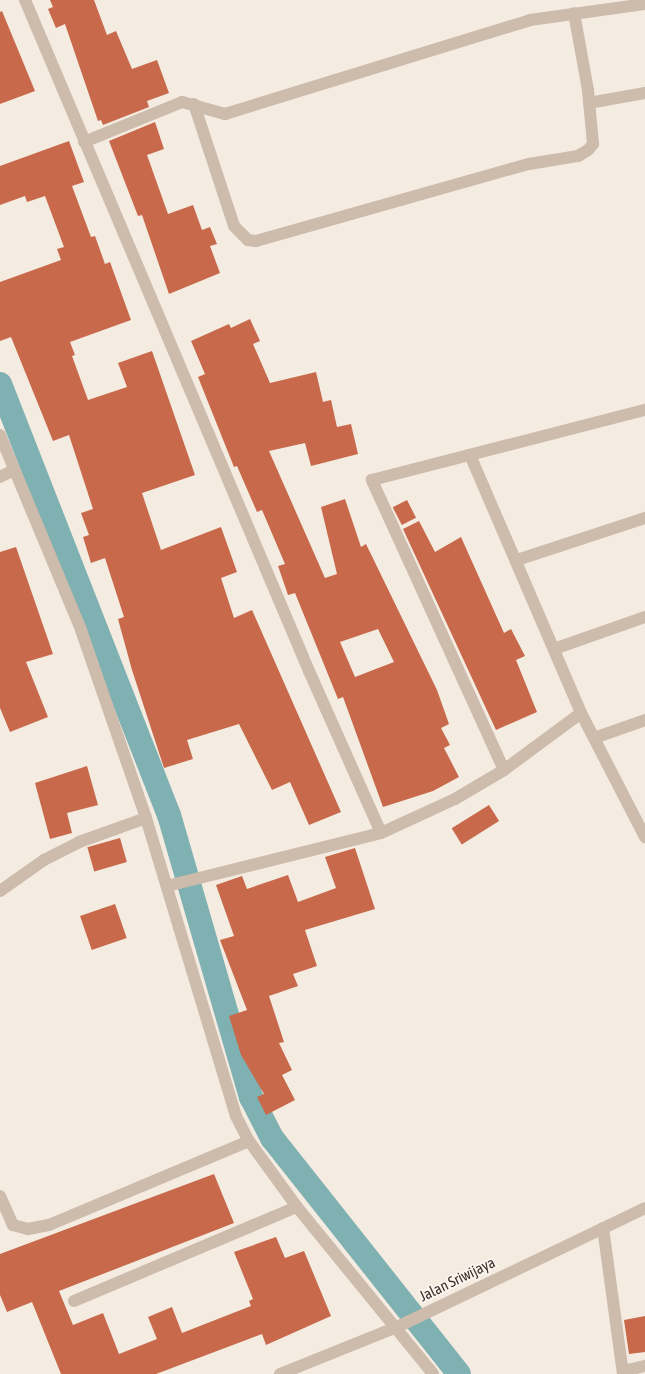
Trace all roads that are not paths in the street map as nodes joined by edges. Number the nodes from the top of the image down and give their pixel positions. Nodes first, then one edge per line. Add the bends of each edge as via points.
1 (25, 0) edge
2 (645, 4) edge
3 (574, 13) junction
4 (645, 93) edge
5 (589, 103) junction
6 (194, 104) junction
7 (84, 142) junction
8 (645, 410) edge
9 (0, 435) edge
10 (470, 455) junction
11 (14, 470) junction
12 (0, 478) edge
13 (645, 518) edge
14 (517, 560) junction
15 (645, 616) edge
16 (554, 650) junction
17 (580, 712) junction
18 (645, 720) edge
19 (594, 738) junction
20 (504, 770) junction
21 (146, 818) junction
22 (382, 834) junction
23 (645, 838) edge
24 (167, 886) junction
25 (0, 891) edge
26 (249, 1141) junction
27 (0, 1196) edge
28 (298, 1207) junction
29 (645, 1208) edge
30 (602, 1228) junction
31 (74, 1301) dead end
32 (402, 1324) junction
33 (645, 1366) edge
34 (306, 1369) edge
35 (623, 1372) edge
36 (280, 1374) edge
37 (433, 1374) edge

1 - 7 street
2 - 3 street
3 - 5 street
3 - 6 street via 530,20 225,114 214,114
4 - 5 street
5 - 6 street via 593,144 578,156 529,164 256,241 241,236 234,226
6 - 7 street via 182,102
7 - 22 street via 308,671
8 - 10 street
9 - 11 street
10 - 14 street
10 - 20 street via 372,480
11 - 12 street
11 - 21 street via 80,630
13 - 14 street
14 - 16 street
15 - 16 street
16 - 17 street
17 - 19 street
17 - 20 street
18 - 19 street
19 - 23 street
20 - 22 street via 456,799
21 - 24 street
21 - 25 street via 79,842 44,860
22 - 24 street
24 - 26 street via 236,1116
26 - 27 street via 42,1226 28,1229 13,1225
26 - 28 street
28 - 31 street
28 - 32 street
29 - 30 street, Jalan Sriwijaya
30 - 32 street, Jalan Sriwijaya
30 - 35 street
32 - 34 street, Jalan Sriwijaya
32 - 37 street
33 - 35 street
34 - 36 street, Jalan Sriwijaya

